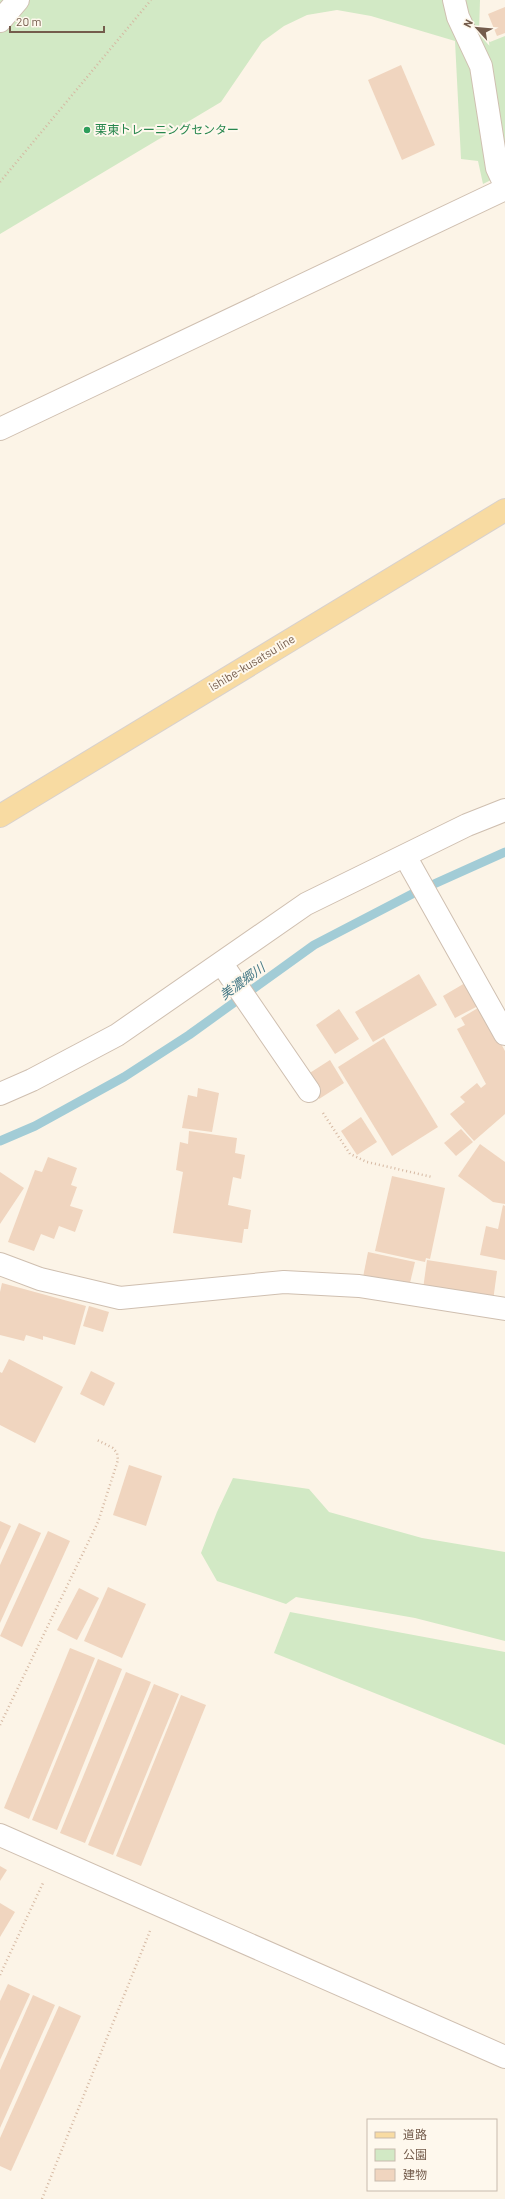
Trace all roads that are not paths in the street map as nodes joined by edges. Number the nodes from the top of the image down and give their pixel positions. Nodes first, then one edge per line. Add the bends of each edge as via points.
1 (18, 0) edge
2 (454, 0) edge
3 (0, 21) edge
4 (505, 185) edge
5 (505, 189) edge
6 (0, 429) edge
7 (505, 510) edge
8 (505, 810) edge
9 (0, 816) edge
10 (409, 863) junction
11 (227, 971) junction
12 (503, 1026) edge
13 (309, 1091) road end
14 (0, 1094) edge
15 (0, 1264) edge
16 (505, 1309) edge
17 (0, 1835) edge
18 (505, 2057) edge

1 - 3 street
2 - 4 street via 458,17 481,66 497,168
5 - 6 street
7 - 9 main road, ishibe-kusatsu line
8 - 10 street via 467,825
10 - 11 street via 306,904
10 - 12 street
11 - 13 street
11 - 14 street via 117,1035
15 - 16 street via 40,1279 120,1298 284,1282 359,1286
17 - 18 street

